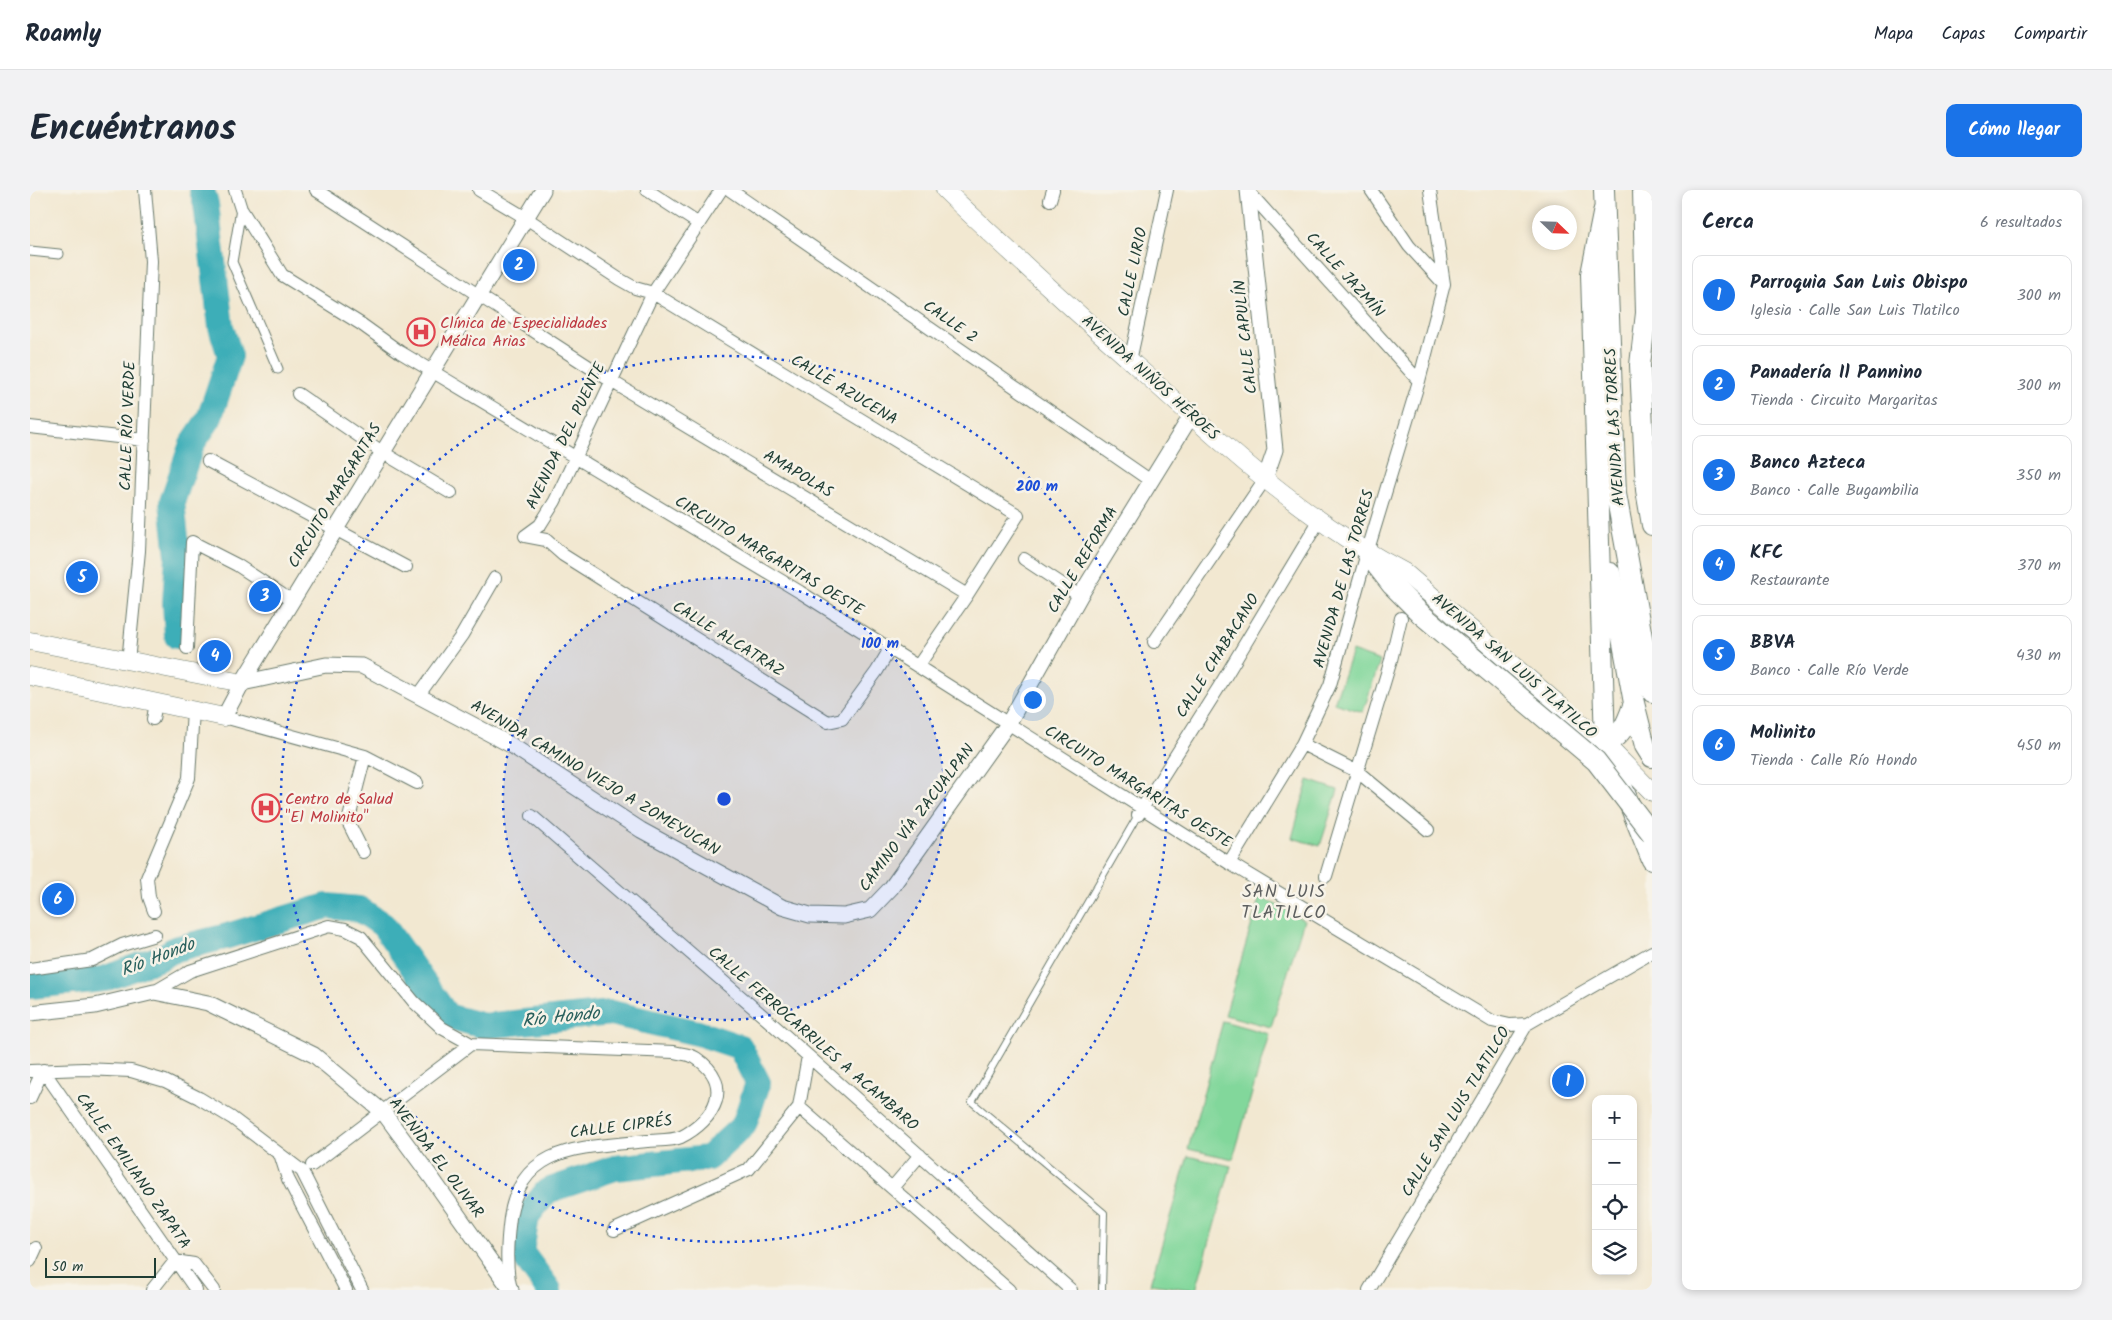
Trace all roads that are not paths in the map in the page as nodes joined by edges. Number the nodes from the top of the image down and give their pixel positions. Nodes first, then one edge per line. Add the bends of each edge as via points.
1 (145, 190) edge
2 (235, 190) edge
3 (316, 190) edge
4 (479, 190) edge
5 (543, 190) edge
6 (647, 190) edge
7 (721, 190) edge
8 (730, 190) edge
9 (945, 190) edge
10 (1168, 190) edge
11 (1249, 190) edge
12 (1371, 190) edge
13 (1430, 190) edge
14 (1644, 190) edge
15 (1604, 199) edge
16 (241, 209) junction
17 (526, 218) junction
18 (699, 224) junction
19 (30, 250) edge
20 (59, 254) dead end
21 (1444, 284) junction
22 (652, 293) junction
23 (479, 294) junction
24 (1649, 314) edge
25 (1130, 361) junction
26 (278, 369) dead end
27 (432, 371) junction
28 (611, 381) junction
29 (1419, 381) junction
30 (298, 394) dead end
31 (1192, 416) junction
32 (30, 427) edge
33 (144, 440) junction
34 (382, 452) junction
35 (575, 457) junction
36 (208, 461) dead end
37 (1265, 479) junction
38 (1151, 481) junction
39 (451, 493) dead end
40 (1598, 509) junction
41 (1319, 521) junction
42 (1652, 526) edge
43 (335, 530) junction
44 (525, 536) joint
45 (1367, 553) junction
46 (1024, 559) dead end
47 (406, 567) dead end
48 (495, 578) dead end
49 (967, 595) junction
50 (1080, 596) junction
51 (292, 601) junction
52 (1401, 618) dead end
53 (30, 641) edge
54 (1154, 642) dead end
55 (186, 648) dead end
56 (890, 649) junction
57 (128, 662) junction
58 (918, 666) junction
59 (30, 676) edge
60 (242, 683) junction
61 (1652, 692) edge
62 (418, 696) junction
63 (1634, 703) junction
64 (193, 710) junction
65 (224, 717) junction
66 (1008, 724) junction
67 (1302, 744) junction
68 (1605, 744) junction
69 (365, 756) junction
70 (1652, 757) edge
71 (1358, 772) junction
72 (416, 783) dead end
73 (1652, 792) edge
74 (1140, 811) junction
75 (532, 816) dead end
76 (1428, 830) dead end
77 (1652, 834) edge
78 (363, 852) dead end
79 (1652, 860) edge
80 (1229, 862) junction
81 (1326, 876) dead end
82 (154, 911) dead end
83 (844, 916) joint
84 (155, 935) dead end
85 (1652, 952) edge
86 (30, 969) edge
87 (154, 992) junction
88 (30, 1013) edge
89 (1527, 1024) junction
90 (471, 1044) junction
91 (808, 1056) junction
92 (36, 1071) edge
93 (30, 1098) edge
94 (799, 1107) junction
95 (383, 1112) junction
96 (920, 1155) junction
97 (281, 1156) junction
98 (312, 1165) dead end
99 (892, 1188) junction
100 (614, 1230) dead end
101 (36, 1248) dead end
102 (30, 1261) edge
103 (175, 1261) junction
104 (152, 1290) edge
105 (196, 1290) edge
106 (214, 1290) edge
107 (346, 1290) edge
108 (362, 1290) edge
109 (511, 1290) edge
110 (1008, 1290) edge
111 (1071, 1290) edge
112 (1102, 1290) edge
113 (1369, 1290) edge

1 - 33 street, CALLE RÍO VERDE via 151,261
2 - 16 street
3 - 23 street, AMAPOLAS
4 - 17 street, CALLE AZUCENA
5 - 17 street, CIRCUITO MARGARITAS
6 - 18 street
7 - 18 street, AVENIDA DEL PUENTE
8 - 38 street, CALLE 2
9 - 25 main road, AVENIDA NIÑOS HÉROES
10 - 25 street, CALLE LIRIO
11 - 29 street, CALLE JAZMÍN
11 - 37 street, CALLE CAPULÍN via 1275,450
12 - 21 street via 1408,246
13 - 21 street
14 - 24 highway, AVENIDA LAS TORRES
15 - 40 highway via 1591,274
15 - 61 highway, AVENIDA LAS TORRES via 1616,494
16 - 26 street via 232,262
16 - 27 street via 282,275
17 - 22 street, CALLE AZUCENA via 619,279
17 - 23 street, CIRCUITO MARGARITAS
18 - 22 street, AVENIDA DEL PUENTE
19 - 20 street
21 - 29 street, AVENIDA DE LAS TORRES
22 - 28 street, AVENIDA DEL PUENTE
22 - 49 street, CALLE AZUCENA via 1018,515
23 - 27 street, CIRCUITO MARGARITAS
23 - 28 street, AMAPOLAS
24 - 42 highway, AVENIDA LAS TORRES via 1640,365 1646,490
25 - 31 main road, AVENIDA NIÑOS HÉROES
27 - 34 street, CIRCUITO MARGARITAS
27 - 35 street, CIRCUITO MARGARITAS OESTE
28 - 35 street, AVENIDA DEL PUENTE
28 - 49 street, AMAPOLAS
29 - 45 street, AVENIDA DE LAS TORRES
30 - 34 street
31 - 37 main road, AVENIDA NIÑOS HÉROES
31 - 38 street, CALLE REFORMA
32 - 33 street
33 - 57 street, CALLE RÍO VERDE via 139,552
34 - 39 street
34 - 43 street, CIRCUITO MARGARITAS
35 - 44 street, AVENIDA DEL PUENTE via 540,525
35 - 56 street, CIRCUITO MARGARITAS OESTE
36 - 43 street
37 - 41 main road, AVENIDA NIÑOS HÉROES
37 - 54 street
38 - 50 street, CALLE REFORMA
40 - 63 highway
40 - 68 highway
41 - 45 main road, AVENIDA NIÑOS HÉROES
41 - 74 street, CALLE CHABACANO
43 - 47 street
43 - 51 street, CIRCUITO MARGARITAS
44 - 56 street, CALLE ALCATRAZ via 546,540 563,555 828,722 842,720
45 - 67 street, AVENIDA DE LAS TORRES via 1330,685
45 - 68 main road, AVENIDA SAN LUIS TLATILCO via 1404,572
45 - 77 highway, bridge via 1421,614 1596,761
46 - 50 street
48 - 62 street via 462,635
49 - 58 street
50 - 66 street, CALLE REFORMA
51 - 55 street via 237,565 192,542
51 - 60 street, CIRCUITO MARGARITAS
52 - 71 street
53 - 57 main road
56 - 58 street, CIRCUITO MARGARITAS OESTE
57 - 60 main road
58 - 66 street, CIRCUITO MARGARITAS OESTE
59 - 64 main road via 154,711
60 - 62 street, AVENIDA CAMINO VIEJO A ZOMEYUCAN via 326,665 362,666
60 - 65 street, CIRCUITO MARGARITAS
62 - 83 street, AVENIDA CAMINO VIEJO A ZOMEYUCAN via 511,745 641,830 782,907 810,915
63 - 68 highway via 1618,738
63 - 70 highway via 1645,746
64 - 65 main road
64 - 82 street via 189,778 147,878 148,897
65 - 69 street
66 - 74 street, CIRCUITO MARGARITAS OESTE
66 - 83 street, CAMINO VÍA ZACUALPAN via 891,888 870,910
67 - 71 street
67 - 80 street, AVENIDA DE LAS TORRES
68 - 73 main road, AVENIDA SAN LUIS TLATILCO
68 - 79 highway
69 - 72 street
69 - 78 street via 348,822
71 - 76 street
71 - 81 street
74 - 80 street, CIRCUITO MARGARITAS OESTE
74 - 112 lane via 972,1102 1104,1213
75 - 91 street, CALLE FERROCARRILES A ACAMBARO
80 - 89 street, CIRCUITO MARGARITAS OESTE via 1492,1021
84 - 86 street via 122,945 92,960
85 - 89 street, CALLE SAN LUIS TLATILCO
87 - 88 street via 95,1006
87 - 90 street, CALLE CIPRÉS via 190,970 329,926 361,937 414,1002 442,1028
87 - 95 street, AVENIDA EL OLIVAR via 208,1003 314,1055
89 - 113 street, CALLE SAN LUIS TLATILCO
90 - 95 street
90 - 109 street, CALLE CIPRÉS via 674,1052 695,1057 710,1071 719,1088 715,1104 702,1122 680,1138 566,1150 538,1163 523,1182 512,1205 507,1245
91 - 94 street
91 - 96 street, CALLE FERROCARRILES A ACAMBARO
92 - 93 street
92 - 97 street, CALLE EMILIANO ZAPATA via 131,1071 165,1081 232,1118
92 - 103 street, CALLE EMILIANO ZAPATA
94 - 99 street
94 - 100 street via 749,1169
95 - 98 street
95 - 109 street, AVENIDA EL OLIVAR
96 - 99 street
96 - 111 street, CALLE FERROCARRILES A ACAMBARO
97 - 107 street via 288,1179
97 - 108 street, CALLE EMILIANO ZAPATA via 302,1171
99 - 110 street
101 - 102 street
103 - 104 street
103 - 105 street, CALLE EMILIANO ZAPATA
103 - 106 street via 194,1264

